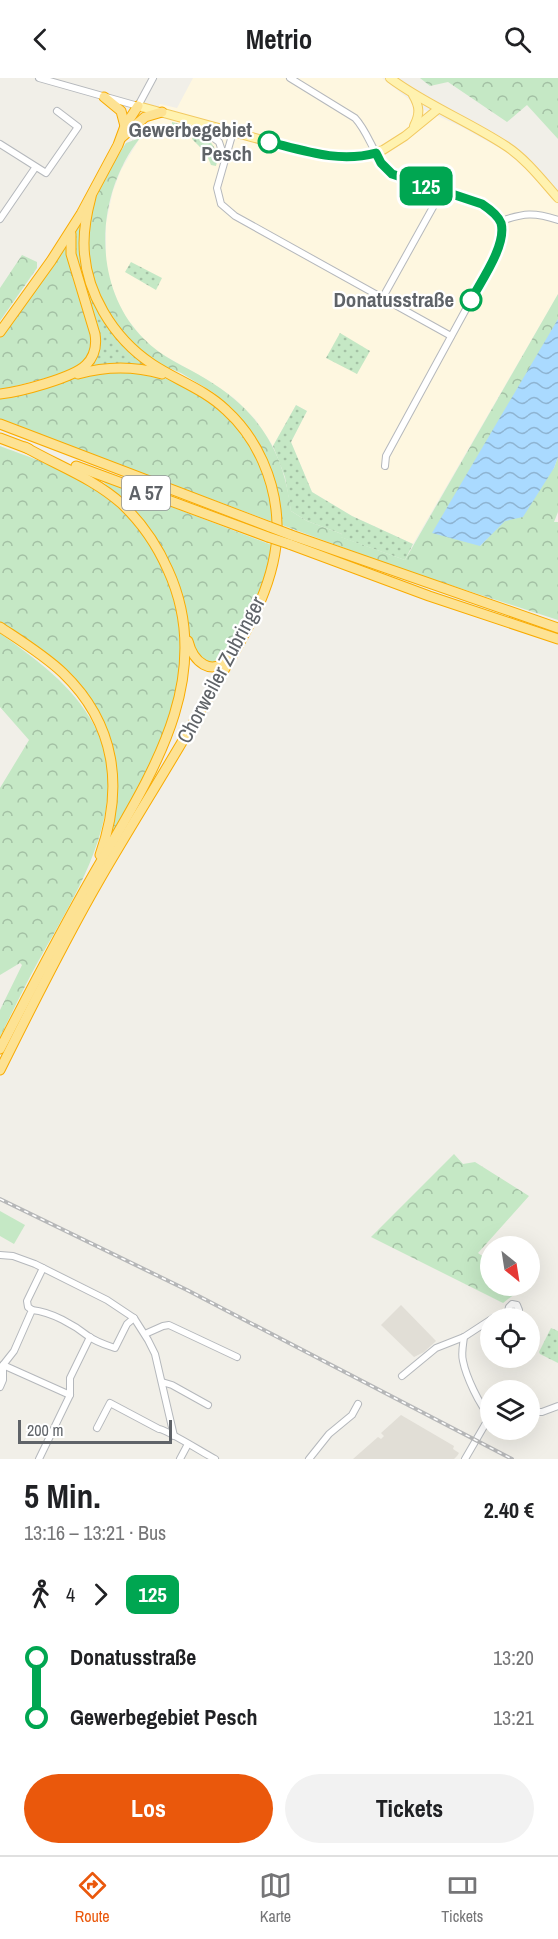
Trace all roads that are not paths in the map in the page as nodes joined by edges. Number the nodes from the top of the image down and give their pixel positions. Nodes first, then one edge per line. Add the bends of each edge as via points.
1 (39, 78) edge
2 (153, 78) edge
3 (290, 78) edge
4 (390, 78) edge
5 (410, 91) junction
6 (104, 97) junction
7 (138, 106) junction
8 (438, 109) junction
9 (57, 111) dead end
10 (162, 112) junction
11 (188, 119) junction
12 (125, 126) junction
13 (412, 130) junction
14 (233, 132) junction
15 (122, 137) junction
16 (0, 144) edge
17 (376, 153) junction
18 (225, 158) junction
19 (35, 168) junction
20 (442, 191) junction
21 (91, 197) junction
22 (558, 198) edge
23 (0, 219) edge
24 (558, 220) edge
25 (501, 221) junction
26 (72, 228) junction
27 (383, 297) junction
28 (0, 332) edge
29 (451, 336) junction
30 (170, 376) junction
31 (48, 381) junction
32 (0, 394) edge
33 (0, 424) edge
34 (0, 438) edge
35 (25, 447) junction
36 (385, 466) dead end
37 (269, 532) junction
38 (290, 540) junction
39 (183, 624) junction
40 (0, 627) edge
41 (558, 628) edge
42 (558, 639) edge
43 (240, 642) junction
44 (92, 878) junction
45 (0, 1049) edge
46 (0, 1070) edge
47 (0, 1256) edge
48 (43, 1268) junction
49 (32, 1310) junction
50 (134, 1318) junction
51 (480, 1327) edge
52 (145, 1334) junction
53 (90, 1337) junction
54 (464, 1337) junction
55 (237, 1357) dead end
56 (3, 1365) junction
57 (402, 1376) dead end
58 (162, 1382) junction
59 (0, 1387) edge
60 (70, 1395) junction
61 (480, 1401) edge
62 (358, 1404) dead end
63 (208, 1405) dead end
64 (558, 1406) edge
65 (540, 1412) edge
66 (97, 1428) dead end
67 (480, 1433) edge
68 (174, 1436) junction
69 (188, 1444) junction
70 (39, 1459) edge
71 (180, 1459) edge
72 (215, 1459) edge
73 (309, 1459) edge
74 (465, 1459) edge

1 - 6 street
2 - 7 street
3 - 17 street via 354,118
4 - 5 main road
5 - 8 main road
5 - 13 main road via 420,112
6 - 7 street
6 - 12 highway via 121,111
7 - 10 main road
7 - 12 highway, Chorweiler Zubringer
7 - 15 highway via 138,115
8 - 13 main road
8 - 22 main road via 508,147
9 - 19 street via 78,127 46,172
10 - 11 main road
10 - 15 highway via 145,117
11 - 14 main road
11 - 18 street via 214,137
12 - 15 highway, Chorweiler Zubringer
13 - 17 main road
14 - 17 main road via 334,157
14 - 18 street
15 - 21 highway, Chorweiler Zubringer
16 - 19 street
17 - 20 street via 392,174
18 - 27 street via 217,188 224,207
19 - 23 street
20 - 25 street via 482,204
20 - 27 street
21 - 26 highway, Chorweiler Zubringer
21 - 30 highway, Chorweiler Zubringer via 84,243 95,296 126,342
24 - 25 street via 522,213
25 - 29 street via 496,254
26 - 28 highway, Chorweiler Zubringer
26 - 31 highway via 70,249 94,327 95,348 82,368
27 - 29 street
29 - 36 street via 386,456
30 - 31 highway via 113,368
30 - 43 highway, Chorweiler Zubringer via 203,392 237,421 259,454 272,490 277,532 271,566
31 - 32 highway
33 - 37 highway, A 57
34 - 35 highway, A 57
35 - 37 highway, A 57
35 - 39 highway via 98,485 123,505 152,540 176,589
37 - 38 highway, A 57, bridge
38 - 41 highway, A 57
38 - 42 highway, A 57 via 429,596
39 - 43 highway via 192,654 204,665 222,664
39 - 44 highway, Chorweiler Zubringer via 184,669 177,708 163,748
40 - 44 highway, Chorweiler Zubringer via 63,673 83,695 101,726 114,786 104,844
43 - 46 highway, Chorweiler Zubringer via 98,882
44 - 45 highway, Chorweiler Zubringer
47 - 48 street via 14,1256
48 - 49 street via 27,1301
48 - 50 street
49 - 53 street
49 - 56 street via 14,1351
50 - 52 street
50 - 53 street via 115,1348
51 - 54 street
52 - 55 street via 169,1325
52 - 58 street
53 - 60 street via 70,1378
54 - 57 street via 436,1348
54 - 61 street via 462,1359
56 - 59 street
56 - 60 street
58 - 63 street
58 - 68 street
60 - 70 street
62 - 73 street
64 - 65 street
66 - 68 street via 110,1403
67 - 74 street
68 - 69 street
69 - 71 street
69 - 72 street

